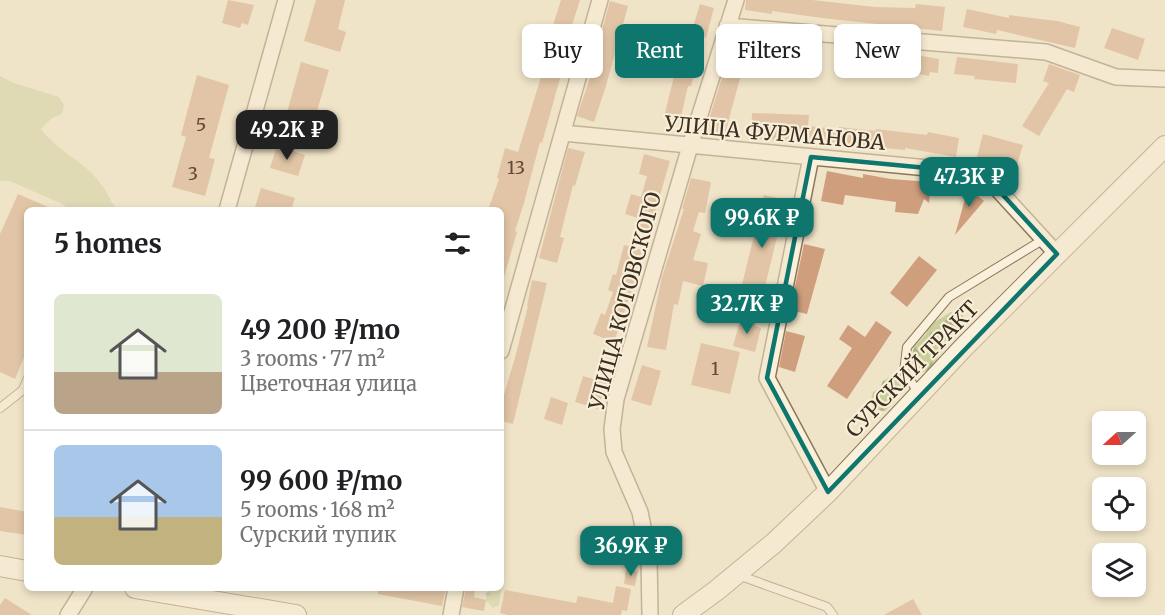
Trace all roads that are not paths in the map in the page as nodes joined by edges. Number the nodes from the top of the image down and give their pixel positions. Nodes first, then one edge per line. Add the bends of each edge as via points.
1 (286, 0) edge
2 (600, 0) edge
3 (736, 0) edge
4 (728, 24) edge
5 (822, 34) edge
6 (716, 62) edge
7 (1165, 79) edge
8 (563, 134) junction
9 (690, 146) junction
10 (1165, 146) edge
11 (811, 157) junction
12 (227, 207) edge
13 (1044, 239) junction
14 (1057, 254) junction
15 (504, 340) edge
16 (24, 388) edge
17 (920, 394) junction
18 (0, 408) edge
19 (828, 492) junction
20 (0, 566) edge
21 (24, 570) edge
22 (736, 574) junction
23 (83, 591) edge
24 (153, 591) edge
25 (455, 591) edge
26 (288, 614) edge
27 (68, 615) edge
28 (451, 615) edge
29 (650, 615) edge
30 (683, 615) edge
31 (833, 615) edge

1 - 12 street
2 - 8 street
3 - 4 street, УЛИЦА КОТОВСКОГО
5 - 7 street via 1046,52 1116,77
6 - 9 street, УЛИЦА КОТОВСКОГО
8 - 9 street, УЛИЦА ФУРМАНОВА
8 - 15 street
9 - 11 street, УЛИЦА ФУРМАНОВА
9 - 29 street, УЛИЦА КОТОВСКОГО via 616,399 612,429 614,452 640,512 649,557
10 - 14 street, СУРСКИЙ ТРАКТ
11 - 13 street, УЛИЦА ФУРМАНОВА via 959,171 991,182
11 - 19 street via 767,378
13 - 14 street, УЛИЦА ФУРМАНОВА
13 - 17 lane via 949,297 907,347 904,372
14 - 17 street, СУРСКИЙ ТРАКТ
16 - 18 lane
17 - 19 street, СУРСКИЙ ТРАКТ
19 - 22 street, СУРСКИЙ ТРАКТ
20 - 21 street
22 - 30 street, СУРСКИЙ ТРАКТ
22 - 31 lane via 827,607
23 - 27 street
24 - 26 street
25 - 28 street

